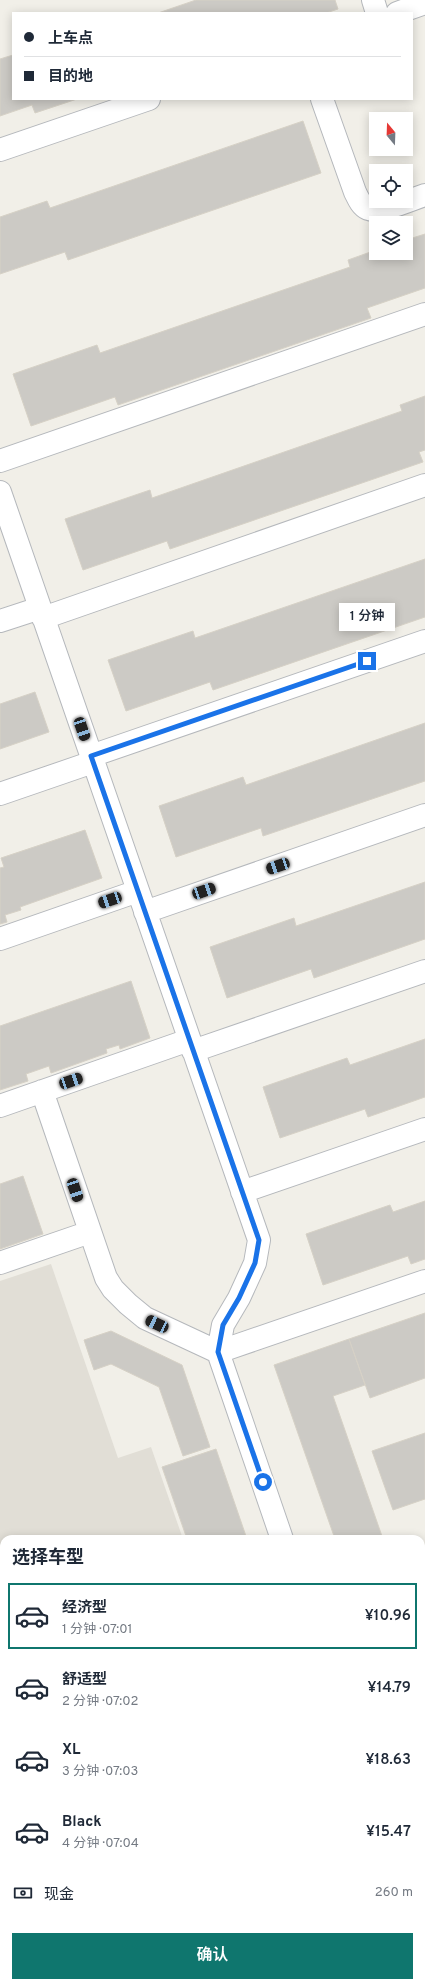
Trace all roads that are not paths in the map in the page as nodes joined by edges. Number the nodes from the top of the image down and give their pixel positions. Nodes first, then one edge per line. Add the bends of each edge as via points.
1 (373, 0) edge
2 (425, 3) edge
3 (377, 12) edge
4 (400, 12) edge
5 (146, 100) edge
6 (322, 100) edge
7 (0, 150) edge
8 (425, 195) edge
9 (425, 314) edge
10 (0, 461) edge
11 (425, 486) edge
12 (0, 492) edge
13 (42, 613) junction
14 (0, 621) edge
15 (425, 641) edge
16 (92, 759) junction
17 (0, 794) edge
18 (425, 815) edge
19 (138, 891) junction
20 (145, 912) junction
21 (0, 938) edge
22 (425, 971) edge
23 (191, 1046) junction
24 (42, 1092) junction
25 (0, 1106) edge
26 (425, 1129) edge
27 (242, 1192) junction
28 (90, 1232) junction
29 (0, 1263) edge
30 (425, 1281) edge
31 (218, 1352) junction
32 (281, 1535) edge

1 - 3 lane
2 - 4 lane
5 - 7 lane
6 - 8 lane via 361,204 369,210 386,208
9 - 10 lane
11 - 13 lane
12 - 13 lane
13 - 14 lane
13 - 16 lane
15 - 16 lane
16 - 17 lane
16 - 19 lane
18 - 20 lane
19 - 20 lane
19 - 21 lane
20 - 23 lane
22 - 23 lane
23 - 24 lane
23 - 27 lane
24 - 25 lane
24 - 28 lane
26 - 27 lane
27 - 31 lane via 259,1240 255,1263 223,1325
28 - 29 lane
28 - 31 lane via 106,1278 128,1304 145,1318
30 - 31 lane
31 - 32 lane

